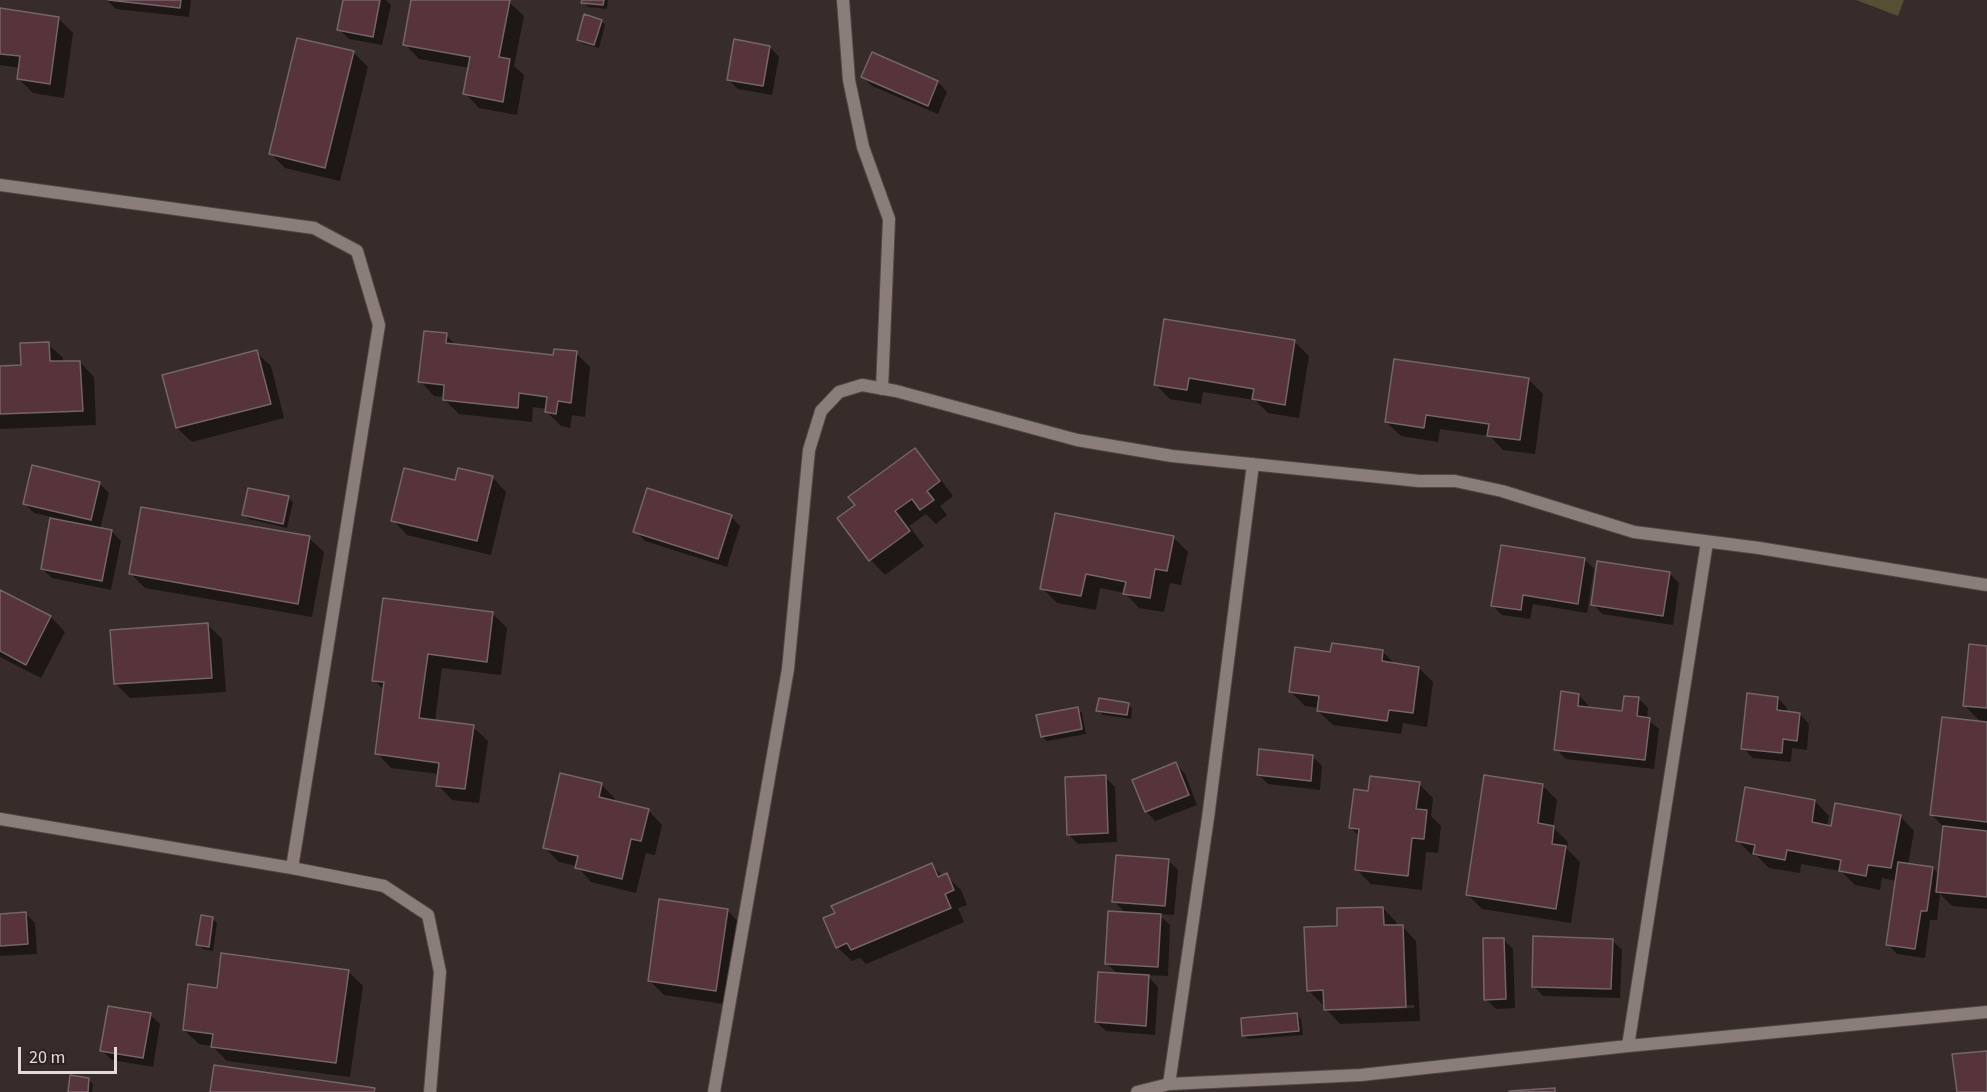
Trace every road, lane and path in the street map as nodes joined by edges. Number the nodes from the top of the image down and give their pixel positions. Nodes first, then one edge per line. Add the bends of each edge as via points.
1 (843, 0) edge
2 (0, 185) edge
3 (882, 389) junction
4 (1253, 464) junction
5 (1707, 542) junction
6 (1987, 585) edge
7 (0, 819) edge
8 (292, 868) junction
9 (1987, 1012) edge
10 (1628, 1046) junction
11 (1169, 1084) junction
12 (430, 1092) edge
13 (714, 1092) edge
14 (1137, 1092) edge

1 - 3 street via 849,80 863,147 889,219
2 - 8 street via 314,228 357,251 379,326
3 - 4 street via 1077,440 1172,456
3 - 13 street via 862,385 839,392 821,411 808,450 788,669
4 - 5 street via 1419,481 1455,481 1502,491 1634,532
4 - 11 street
5 - 6 street
5 - 10 street
7 - 8 street
8 - 12 street via 384,886 428,915 440,972
9 - 10 street
10 - 11 street via 1361,1075
11 - 14 street

